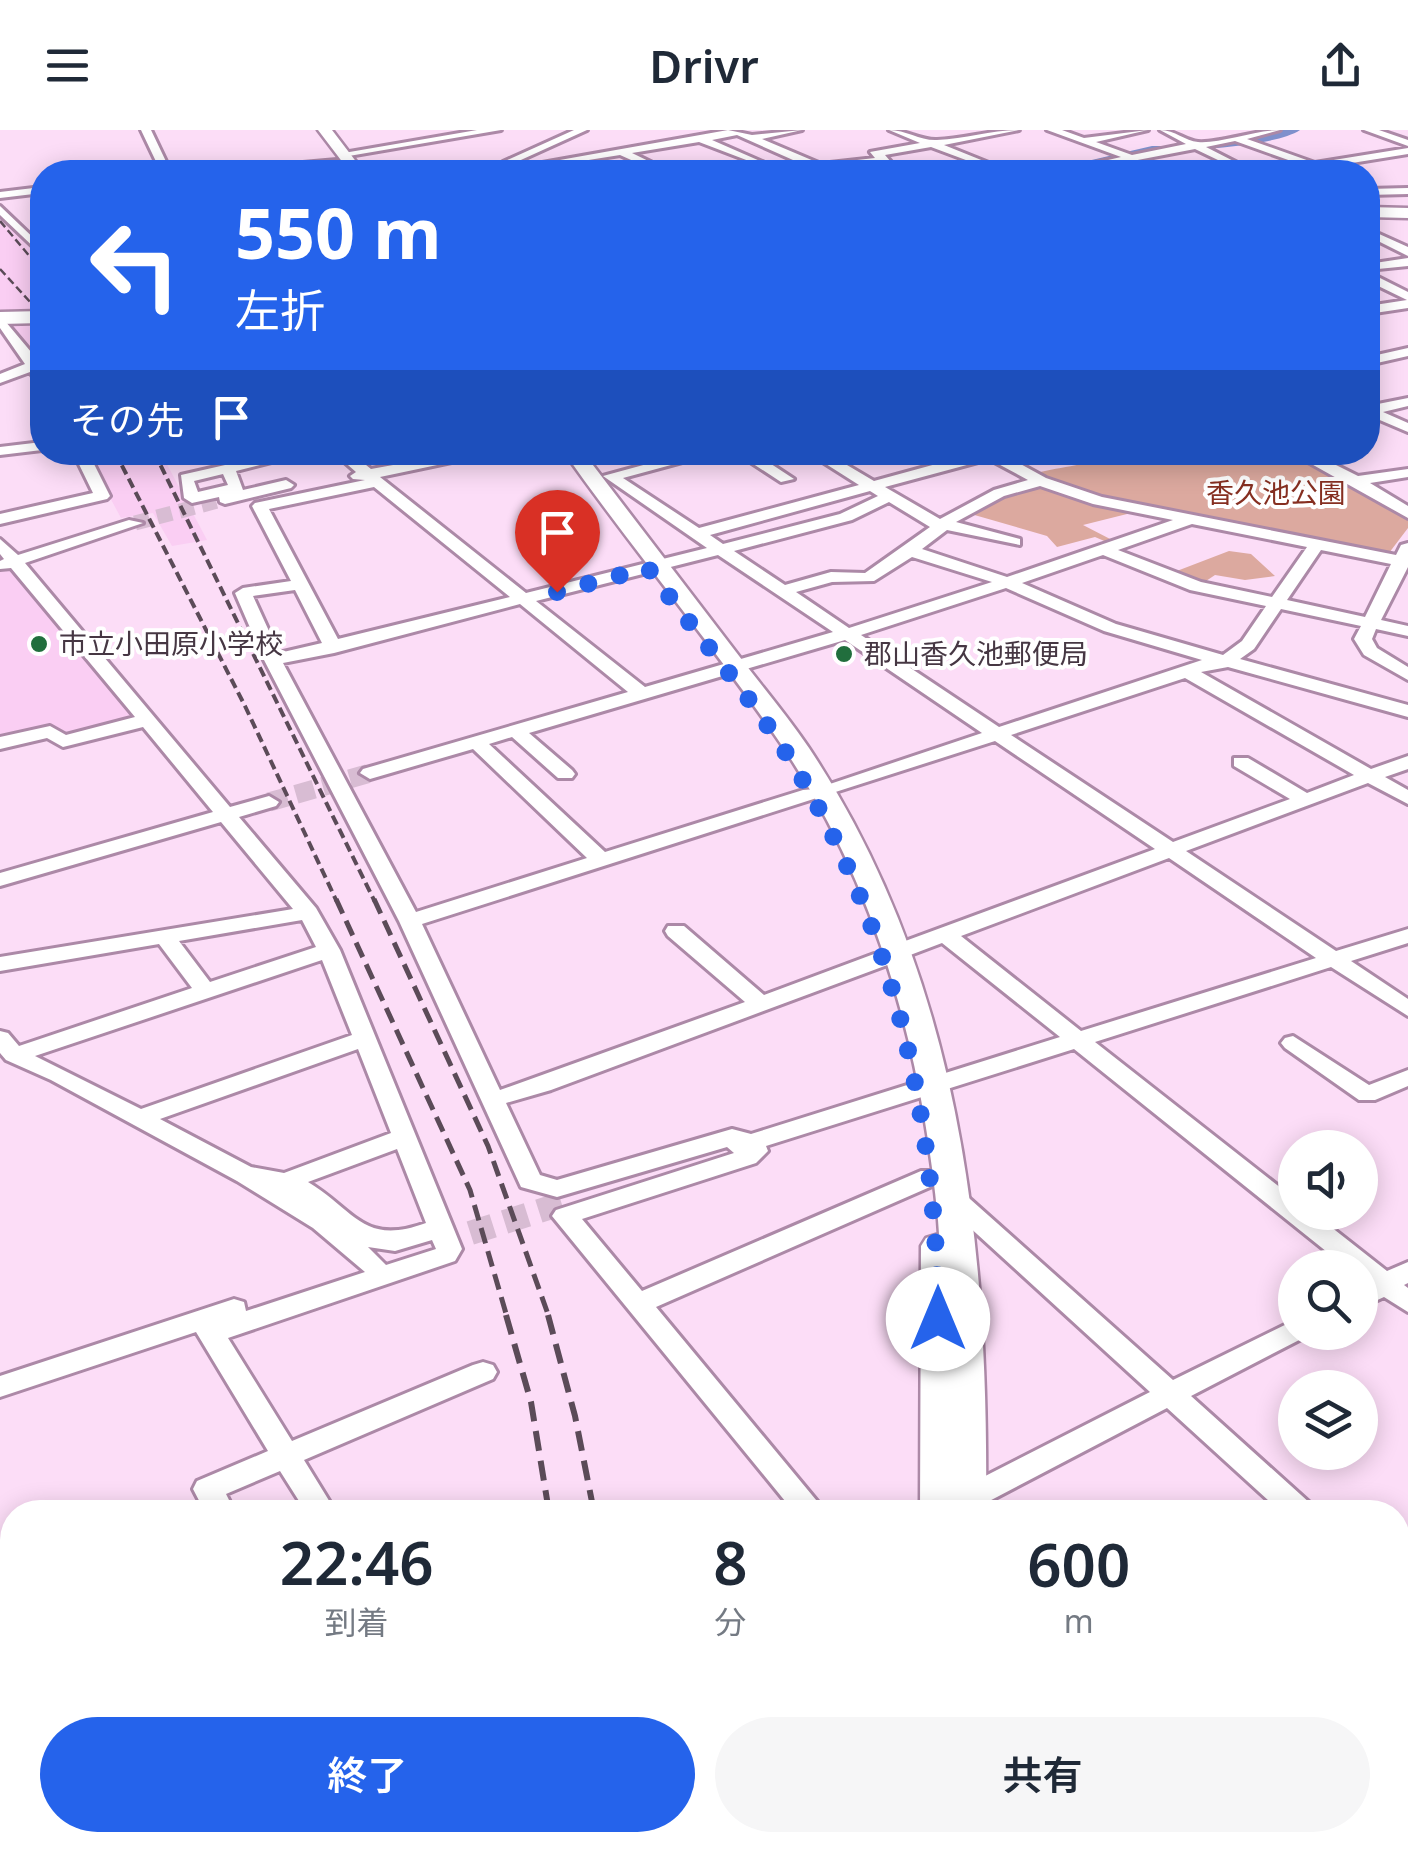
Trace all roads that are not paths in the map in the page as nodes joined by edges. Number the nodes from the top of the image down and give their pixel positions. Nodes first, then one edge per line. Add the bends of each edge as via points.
1 (146, 130) edge
2 (312, 130) edge
3 (325, 130) edge
4 (496, 130) edge
5 (798, 130) edge
6 (894, 130) edge
7 (1014, 130) edge
8 (1052, 130) edge
9 (1143, 130) edge
10 (1165, 130) edge
11 (1212, 130) edge
12 (1275, 130) edge
13 (1370, 130) edge
14 (578, 131) edge
15 (736, 131) edge
16 (940, 132) edge
17 (773, 134) junction
18 (1231, 136) junction
19 (754, 137) junction
20 (702, 138) junction
21 (960, 139) junction
22 (1084, 140) junction
23 (791, 142) dead end
24 (1408, 143) edge
25 (931, 144) junction
26 (1193, 144) junction
27 (644, 148) junction
28 (727, 149) junction
29 (1408, 151) edge
30 (621, 152) junction
31 (700, 154) dead end
32 (1131, 158) junction
33 (160, 160) edge
34 (338, 160) edge
35 (340, 160) edge
36 (355, 160) edge
37 (512, 160) edge
38 (572, 160) edge
39 (639, 160) edge
40 (672, 160) dead end
41 (749, 160) edge
42 (812, 160) edge
43 (887, 160) edge
44 (974, 160) edge
45 (1121, 160) edge
46 (1226, 160) edge
47 (1297, 160) edge
48 (1351, 160) edge
49 (1380, 190) edge
50 (30, 191) edge
51 (1408, 191) edge
52 (0, 195) edge
53 (0, 209) edge
54 (1380, 213) edge
55 (1408, 214) edge
56 (1380, 238) edge
57 (30, 240) edge
58 (1408, 252) edge
59 (1408, 262) edge
60 (1380, 266) edge
61 (1380, 284) edge
62 (1408, 301) edge
63 (1380, 307) edge
64 (0, 318) edge
65 (30, 318) edge
66 (1408, 352) edge
67 (30, 358) edge
68 (1380, 359) edge
69 (1380, 362) edge
70 (30, 366) edge
71 (1408, 370) edge
72 (2, 371) edge
73 (1408, 402) edge
74 (1380, 408) edge
75 (1380, 415) edge
76 (1408, 428) edge
77 (2, 441) edge
78 (30, 444) edge
79 (86, 465) edge
80 (205, 465) edge
81 (249, 465) edge
82 (356, 465) edge
83 (432, 465) edge
84 (571, 465) edge
85 (582, 465) edge
86 (658, 465) edge
87 (763, 465) edge
88 (835, 465) edge
89 (951, 465) edge
90 (1013, 465) edge
91 (1323, 465) edge
92 (228, 470) junction
93 (209, 473) junction
94 (1408, 473) edge
95 (372, 478) junction
96 (786, 479) dead end
97 (1041, 481) junction
98 (1356, 482) junction
99 (871, 488) junction
100 (888, 497) junction
101 (226, 499) tunnel mouth
102 (1408, 514) edge
103 (0, 518) edge
104 (1186, 521) junction
105 (135, 524) tunnel mouth
106 (942, 525) junction
107 (700, 533) junction
108 (1014, 542) dead end
109 (0, 544) edge
110 (1316, 545) junction
111 (721, 549) junction
112 (1105, 550) junction
113 (910, 551) junction
114 (1406, 556) edge
115 (8, 563) edge
116 (654, 566) junction
117 (1008, 582) junction
118 (300, 584) junction
119 (782, 590) junction
120 (526, 600) junction
121 (1275, 604) junction
122 (1368, 623) junction
123 (1408, 631) edge
124 (848, 634) junction
125 (334, 648) junction
126 (274, 660) junction
127 (1220, 662) junction
128 (732, 667) junction
129 (1188, 672) junction
130 (1408, 675) edge
131 (642, 694) junction
132 (1404, 704) edge
133 (147, 720) junction
134 (516, 731) junction
135 (995, 734) junction
136 (476, 742) junction
137 (0, 744) edge
138 (1241, 762) dead end
139 (1408, 762) edge
140 (370, 773) tunnel mouth
141 (565, 774) dead end
142 (1370, 776) junction
143 (817, 793) junction
144 (1408, 798) edge
145 (1305, 800) junction
146 (269, 802) tunnel mouth
147 (226, 815) junction
148 (1171, 850) junction
149 (602, 861) junction
150 (0, 880) edge
151 (308, 913) junction
152 (410, 921) junction
153 (676, 932) dead end
154 (946, 935) junction
155 (1408, 936) edge
156 (165, 938) junction
157 (329, 950) junction
158 (890, 955) junction
159 (1334, 958) junction
160 (0, 964) edge
161 (205, 991) junction
162 (758, 1002) junction
163 (1408, 1009) edge
164 (366, 1038) junction
165 (1077, 1038) junction
166 (1294, 1043) dead end
167 (7, 1046) edge
168 (1408, 1078) edge
169 (926, 1087) junction
170 (494, 1098) junction
171 (140, 1118) junction
172 (406, 1137) junction
173 (246, 1175) junction
174 (289, 1180) junction
175 (941, 1187) junction
176 (562, 1203) junction
177 (439, 1236) junction
178 (373, 1265) junction
179 (1396, 1278) edge
180 (1408, 1302) edge
181 (637, 1304) junction
182 (206, 1326) junction
183 (1278, 1338) edge
184 (483, 1372) dead end
185 (0, 1387) edge
186 (1169, 1392) junction
187 (285, 1454) junction
188 (214, 1500) edge
189 (314, 1500) edge
190 (801, 1500) edge
191 (950, 1500) edge
192 (969, 1500) edge
193 (1287, 1500) edge

1 - 33 street
2 - 34 main road
3 - 35 main road
4 - 36 street
5 - 17 street
6 - 25 street
7 - 21 street
8 - 22 street
9 - 22 street
10 - 26 street
11 - 18 street
12 - 18 street
13 - 24 street
14 - 30 street
14 - 37 street
15 - 19 street
15 - 20 street
16 - 21 street
17 - 19 street
17 - 23 street
18 - 26 street
18 - 47 street
19 - 42 street
20 - 27 street
20 - 28 street
21 - 25 street
22 - 32 street
25 - 43 street via 874,154
25 - 44 street
26 - 32 street
26 - 46 street
27 - 30 street
27 - 40 street
28 - 31 street
28 - 41 street
29 - 48 street
30 - 38 street
30 - 39 street
32 - 45 street
49 - 51 street
50 - 52 street
53 - 57 street
54 - 55 highway
56 - 58 street
59 - 60 street
61 - 62 street
62 - 63 street
64 - 65 highway
64 - 67 street
66 - 68 street
69 - 71 street
70 - 72 street
73 - 74 street
75 - 76 street
77 - 78 street
79 - 103 street via 102,496
80 - 93 street
81 - 92 street
82 - 95 street
83 - 95 street
84 - 116 main road
85 - 116 main road
86 - 107 street via 612,476
87 - 96 street
88 - 99 street
89 - 99 street
90 - 97 street
91 - 98 street
92 - 93 street
92 - 93 street via 237,488 192,498 186,478
94 - 98 street
95 - 101 street via 284,485
95 - 118 street via 260,506
95 - 120 street
97 - 104 street
97 - 106 street via 988,497
98 - 102 street
99 - 100 street
99 - 107 street
100 - 106 street
100 - 111 street via 846,517
104 - 110 street
104 - 112 street
105 - 115 street
106 - 108 street
106 - 113 street
107 - 111 street
109 - 115 street
110 - 114 street
110 - 121 street
111 - 116 street
111 - 119 street
112 - 117 street
112 - 121 street via 1170,578
113 - 117 street
113 - 119 street via 868,578 831,578
114 - 122 street
115 - 133 street
116 - 120 street
116 - 128 main road
117 - 124 street
117 - 127 street via 1086,620
118 - 125 street
118 - 126 street via 243,593
119 - 124 street
120 - 125 street
120 - 131 street
121 - 122 street
121 - 127 street via 1248,644
122 - 123 street
122 - 130 street via 1364,645
124 - 128 street
124 - 135 street
125 - 126 street
126 - 152 street
127 - 129 street
127 - 132 street
128 - 131 street
128 - 143 main road
129 - 135 street
129 - 142 street
131 - 134 street
133 - 137 street via 63,742 50,732
133 - 147 street
134 - 136 street
134 - 141 street
135 - 143 street
135 - 148 street
136 - 140 street
136 - 149 street
138 - 145 street
139 - 142 street
142 - 144 street
142 - 145 street
143 - 149 street
143 - 158 main road
145 - 148 street
146 - 147 street
147 - 150 street
147 - 151 street
148 - 154 street
148 - 159 street
149 - 152 street
151 - 156 street
151 - 157 street
152 - 170 street
153 - 162 street
154 - 158 street
154 - 165 street
155 - 159 street
156 - 160 street
156 - 161 street
157 - 161 street
157 - 164 street
158 - 162 street
158 - 169 main road
159 - 163 street
159 - 165 street
161 - 167 street
162 - 170 street
164 - 171 street
164 - 172 street
165 - 169 street
165 - 179 street
166 - 168 street via 1368,1096
167 - 171 street
169 - 175 main road
169 - 176 street via 752,1142 756,1152 746,1158
170 - 176 street via 530,1181
171 - 173 street
172 - 174 street
172 - 177 street
173 - 174 street
173 - 178 street via 322,1222
174 - 177 street via 375,1241
175 - 181 street
175 - 186 street
175 - 191 main road
176 - 181 street
177 - 178 street
177 - 182 street via 446,1255
178 - 182 street
179 - 180 street
181 - 190 street
182 - 185 street
182 - 187 street
183 - 186 street
184 - 187 street
186 - 192 street
186 - 193 street
187 - 188 street via 208,1489
187 - 189 street

